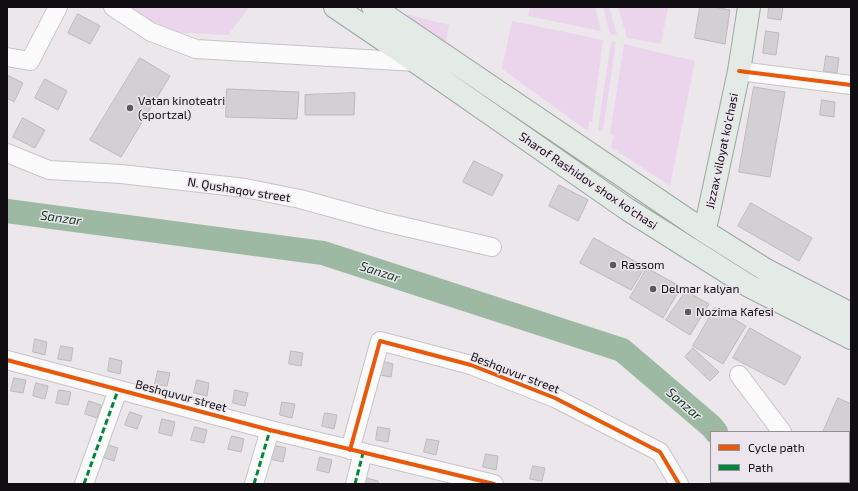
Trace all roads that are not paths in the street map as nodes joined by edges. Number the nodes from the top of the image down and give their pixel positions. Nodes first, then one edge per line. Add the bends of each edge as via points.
1 (58, 7) edge
2 (113, 7) edge
3 (335, 7) edge
4 (373, 7) edge
5 (749, 7) edge
6 (7, 57) edge
7 (416, 62) junction
8 (739, 71) junction
9 (851, 86) edge
10 (7, 153) edge
11 (704, 231) junction
12 (492, 247) dead end
13 (842, 309) edge
14 (823, 324) junction
15 (851, 338) edge
16 (7, 360) edge
17 (739, 375) dead end
18 (118, 390) junction
19 (270, 430) junction
20 (781, 431) edge
21 (356, 451) junction
22 (84, 484) edge
23 (254, 484) edge
24 (355, 484) edge
25 (494, 484) edge
26 (679, 484) edge

1 - 6 street via 30,61
2 - 7 street via 151,32 196,49
3 - 7 main road, Sharof Rashidov shox ko'chasi
4 - 11 main road, Sharof Rashidov shox ko'chasi
5 - 8 main road, Jizzax viloyat ko'chasi
7 - 14 main road, Sharof Rashidov shox ko'chasi via 626,209 749,286
8 - 9 street
8 - 11 main road, Jizzax viloyat ko'chasi
10 - 12 street, N. Qushaqov street via 49,170 121,174 245,188 300,199
11 - 13 main road, Sharof Rashidov shox ko'chasi via 766,270
13 - 14 main road via 828,303 823,305 819,314
14 - 15 main road, Sharof Rashidov shox ko'chasi
16 - 18 street, Beshquvur street
17 - 20 street
18 - 19 street, Beshquvur street
18 - 22 street, Beshquvur street
19 - 21 street, Beshquvur street
19 - 23 street
21 - 24 street
21 - 25 street, Beshquvur street
21 - 26 street, Beshquvur street via 380,341 470,365 555,398 660,452

